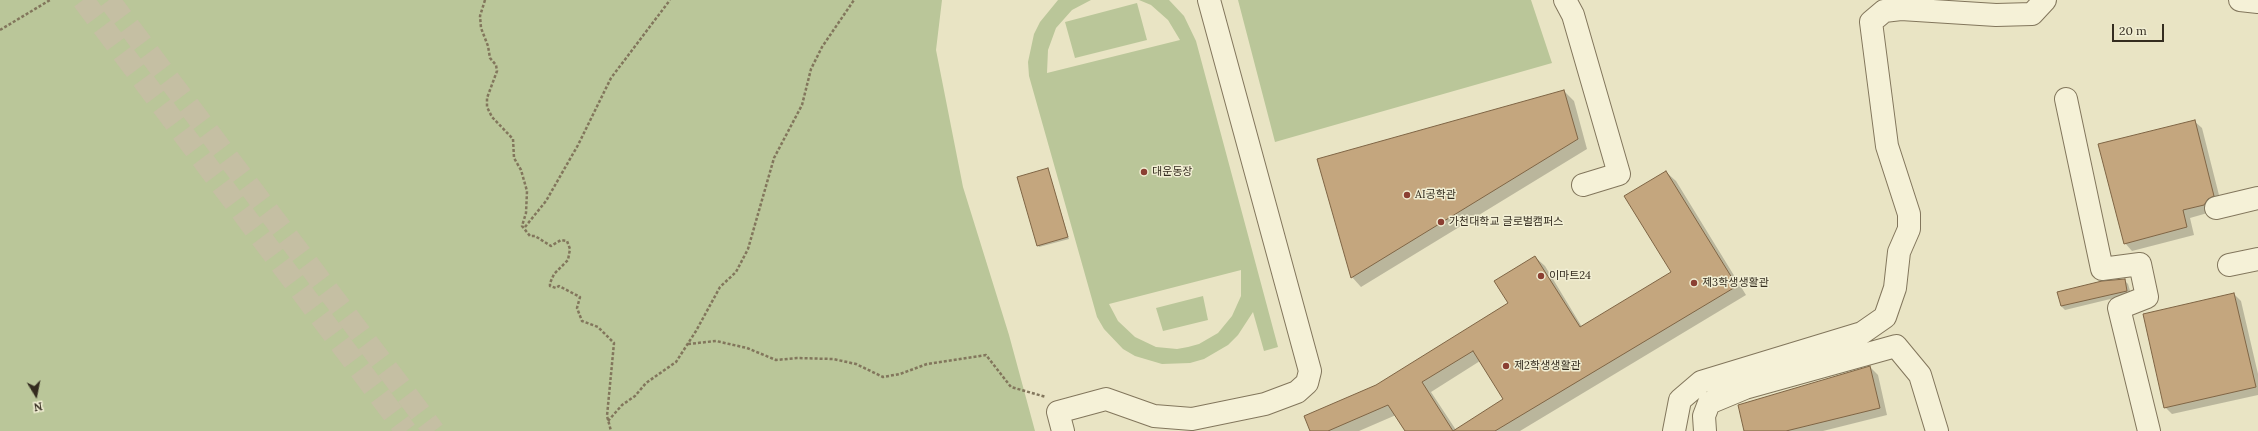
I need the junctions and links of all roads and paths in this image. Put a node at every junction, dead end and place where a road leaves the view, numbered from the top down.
1 (50, 0) edge
2 (485, 0) edge
3 (670, 0) edge
4 (854, 0) edge
5 (1209, 0) edge
6 (1565, 0) edge
7 (2045, 0) edge
8 (2240, 0) edge
9 (2258, 2) edge
10 (0, 30) edge
11 (2066, 99) dead end
12 (1584, 185) dead end
13 (2258, 198) edge
14 (2216, 208) dead end
15 (525, 227) junction
16 (2258, 259) edge
17 (2229, 265) dead end
18 (688, 344) junction
19 (1060, 421) edge
20 (608, 422) junction
21 (611, 431) edge
22 (1674, 431) edge
23 (1706, 431) edge
24 (1937, 431) edge
25 (2149, 431) edge

1 - 10 path
2 - 15 path
3 - 15 path
4 - 18 path
5 - 19 street
6 - 12 street
7 - 22 street
8 - 9 street
11 - 25 street
13 - 14 street
15 - 20 path
16 - 17 street
18 - 19 path
18 - 20 path
20 - 21 path
23 - 24 street

